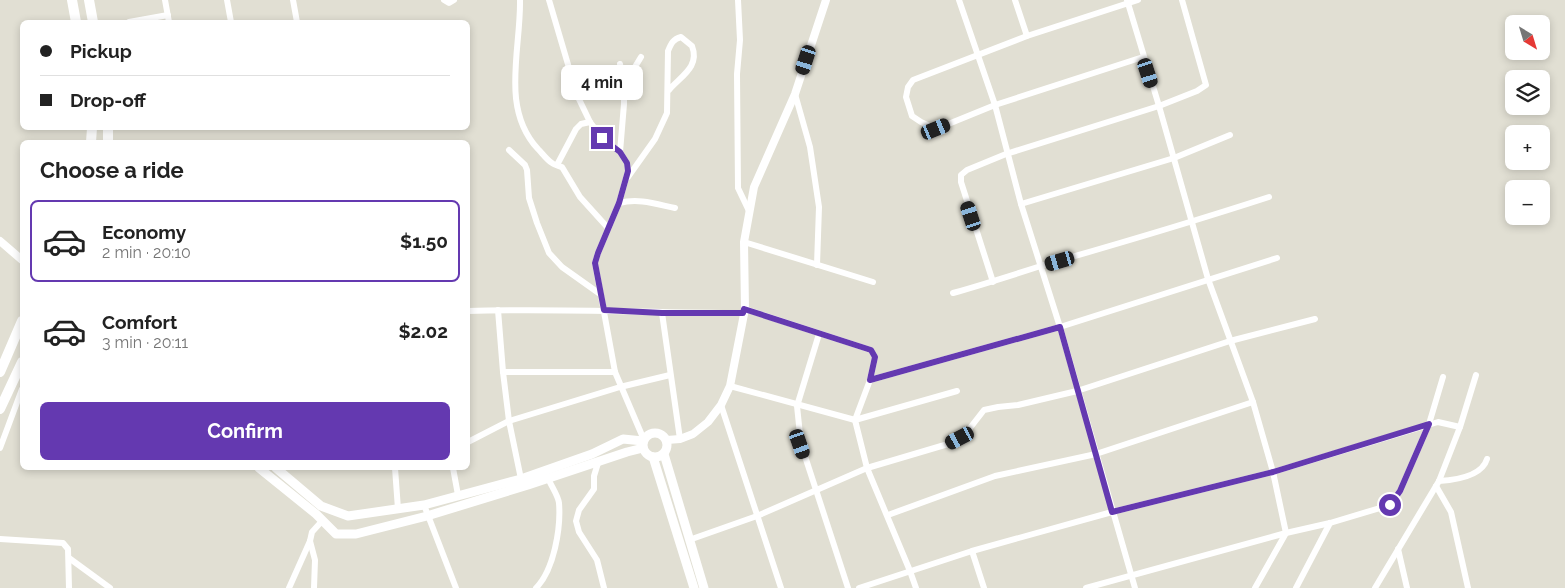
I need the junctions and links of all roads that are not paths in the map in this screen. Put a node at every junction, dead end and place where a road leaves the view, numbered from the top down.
1 (89, 0) edge
2 (165, 0) edge
3 (227, 0) edge
4 (293, 0) edge
5 (444, 0) edge
6 (454, 0) edge
7 (520, 0) edge
8 (549, 0) edge
9 (738, 0) edge
10 (826, 0) edge
11 (959, 0) edge
12 (1015, 0) edge
13 (1138, 0) edge
14 (1182, 0) edge
15 (73, 1) edge
16 (1127, 2) edge
17 (169, 19) edge
18 (76, 20) edge
19 (93, 20) edge
20 (156, 20) edge
21 (232, 20) edge
22 (297, 20) edge
23 (1027, 36) junction
24 (977, 55) junction
25 (641, 57) dead end
26 (1143, 57) junction
27 (620, 64) dead end
28 (624, 85) junction
29 (669, 90) junction
30 (795, 94) junction
31 (995, 105) junction
32 (1159, 106) junction
33 (590, 122) junction
34 (1230, 135) dead end
35 (509, 150) dead end
36 (620, 152) junction
37 (1006, 154) junction
38 (1174, 158) junction
39 (557, 164) junction
40 (623, 184) junction
41 (1269, 196) dead end
42 (619, 203) junction
43 (1021, 204) junction
44 (676, 208) dead end
45 (749, 211) junction
46 (1191, 222) junction
47 (608, 228) junction
48 (0, 241) edge
49 (744, 242) junction
50 (20, 257) edge
51 (1277, 258) dead end
52 (817, 265) junction
53 (1041, 266) junction
54 (1208, 279) junction
55 (873, 282) dead end
56 (993, 282) junction
57 (953, 293) dead end
58 (600, 294) junction
59 (498, 310) junction
60 (604, 310) junction
61 (470, 311) edge
62 (744, 311) junction
63 (662, 313) junction
64 (1315, 319) dead end
65 (20, 326) edge
66 (1060, 327) junction
67 (819, 334) junction
68 (1230, 341) junction
69 (20, 366) edge
70 (0, 372) edge
71 (503, 372) junction
72 (615, 372) junction
73 (670, 375) junction
74 (1476, 375) dead end
75 (1443, 377) dead end
76 (870, 380) junction
77 (730, 386) junction
78 (620, 387) junction
79 (956, 391) dead end
80 (1077, 391) junction
81 (20, 394) edge
82 (1253, 402) junction
83 (721, 405) junction
84 (797, 406) junction
85 (0, 410) edge
86 (855, 420) junction
87 (509, 421) junction
88 (1429, 424) junction
89 (1460, 426) junction
90 (680, 438) junction
91 (667, 440) junction
92 (470, 441) edge
93 (644, 443) junction
94 (0, 448) edge
95 (664, 454) junction
96 (1096, 454) junction
97 (654, 457) junction
98 (1487, 459) dead end
99 (598, 463) junction
100 (867, 468) junction
101 (261, 470) edge
102 (395, 470) edge
103 (453, 470) edge
104 (279, 471) edge
105 (1273, 472) junction
106 (548, 478) junction
107 (521, 479) junction
108 (1438, 484) junction
109 (816, 490) junction
110 (458, 495) junction
111 (424, 504) junction
112 (398, 509) junction
113 (1112, 512) junction
114 (888, 515) junction
115 (427, 516) junction
116 (757, 516) junction
117 (322, 521) junction
118 (1330, 523) junction
119 (1286, 533) junction
120 (0, 539) edge
121 (310, 540) junction
122 (689, 540) junction
123 (1398, 549) junction
124 (972, 551) junction
125 (69, 558) junction
126 (910, 571) junction
127 (1131, 576) junction
128 (70, 588) edge
129 (110, 588) edge
130 (288, 588) edge
131 (314, 588) edge
132 (456, 588) edge
133 (536, 588) edge
134 (604, 588) edge
135 (694, 588) edge
136 (704, 588) edge
137 (781, 588) edge
138 (848, 588) edge
139 (859, 588) edge
140 (916, 588) edge
141 (984, 588) edge
142 (1086, 588) edge
143 (1135, 588) edge
144 (1255, 588) edge
145 (1296, 588) edge
146 (1375, 588) edge
147 (1407, 588) edge
148 (1468, 588) edge

1 - 15 highway
1 - 19 highway
2 - 17 street
3 - 21 street
4 - 22 street
5 - 6 street
7 - 39 street
8 - 33 street
9 - 45 street
10 - 30 street
11 - 24 street
12 - 23 street
13 - 16 street
14 - 32 street
15 - 18 highway
16 - 23 street
16 - 26 street
17 - 20 street
23 - 24 street
24 - 31 street
24 - 31 street
25 - 28 street
26 - 31 street
26 - 32 street
27 - 28 street
28 - 36 street
29 - 29 street
29 - 40 street
30 - 45 street
30 - 52 street
31 - 37 street
32 - 37 street
32 - 38 street
33 - 36 street
33 - 39 street
34 - 38 street
35 - 58 street
36 - 40 street
37 - 43 street
37 - 56 street
38 - 43 street
38 - 46 street
39 - 47 street
40 - 42 street
41 - 46 street
42 - 44 street
42 - 47 street
43 - 53 street
45 - 49 street
46 - 53 street
46 - 54 street
47 - 58 street
48 - 50 street
49 - 52 street
49 - 62 street
51 - 54 street
52 - 55 street
53 - 56 street
53 - 66 street
54 - 66 street
54 - 68 street
56 - 57 street
58 - 60 street
59 - 60 street
59 - 61 street
59 - 71 street
60 - 63 street
60 - 72 street
62 - 63 street
62 - 67 street
62 - 77 street
63 - 73 street
64 - 68 street
65 - 70 highway
66 - 76 street
66 - 80 street
67 - 76 street
67 - 84 street
68 - 80 street
68 - 82 street
69 - 85 highway
71 - 72 street
71 - 87 street
72 - 78 street
73 - 78 street
73 - 90 street
74 - 89 street
75 - 88 street
76 - 86 street
77 - 83 street
77 - 84 street
78 - 87 street
78 - 93 street
79 - 86 street
80 - 96 street
80 - 100 street
81 - 94 street
82 - 96 street
82 - 105 street
83 - 90 street
83 - 116 street
84 - 86 street
84 - 109 street
86 - 100 street
87 - 92 street
87 - 107 street
88 - 89 street
88 - 105 street
88 - 118 street
89 - 108 street
90 - 91 street
91 - 93 main road
91 - 95 main road
93 - 97 main road
93 - 99 main road
93 - 107 main road
95 - 97 main road
95 - 122 main road
96 - 113 street
96 - 114 street
97 - 135 main road
98 - 108 street
99 - 106 main road
99 - 134 street
100 - 109 street
100 - 114 street
101 - 117 main road
102 - 112 street
103 - 110 street
104 - 112 main road
105 - 113 street
105 - 119 street
106 - 115 main road
106 - 133 street
107 - 110 main road
108 - 123 street
108 - 148 street
109 - 116 street
109 - 138 street
110 - 111 main road
111 - 112 main road
111 - 115 street
113 - 124 street
113 - 127 street
114 - 126 street
115 - 117 main road
115 - 132 street
116 - 122 street
116 - 137 street
117 - 121 street
118 - 119 street
118 - 145 street
119 - 127 street
119 - 144 street
120 - 125 street
121 - 130 street
121 - 131 street
122 - 136 main road
123 - 146 street
123 - 147 street
124 - 126 street
124 - 141 street
125 - 128 street
125 - 129 street
126 - 139 street
126 - 140 street
127 - 142 street
127 - 143 street

